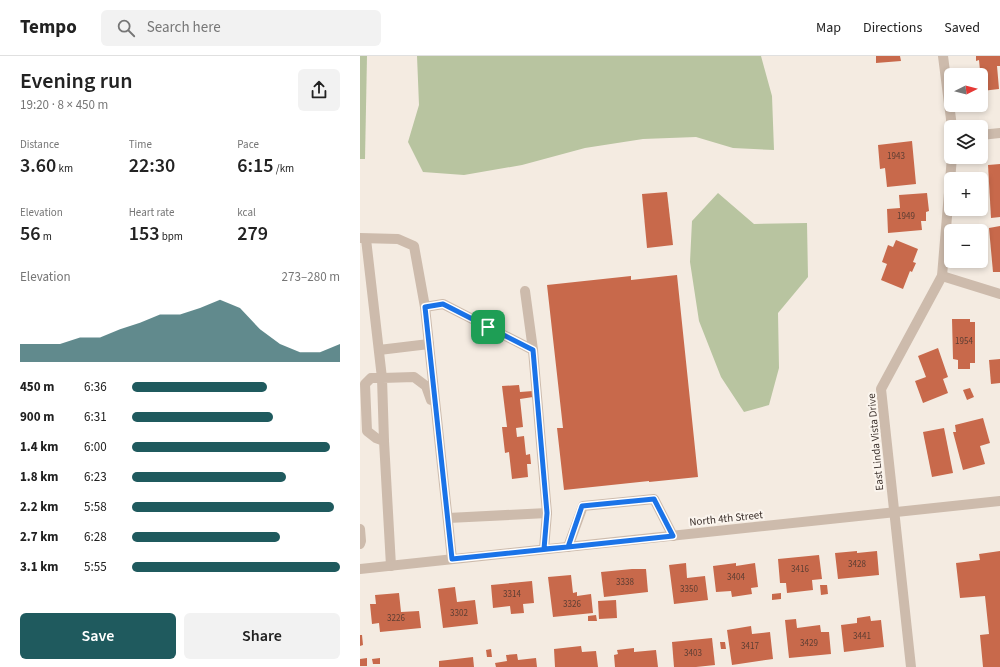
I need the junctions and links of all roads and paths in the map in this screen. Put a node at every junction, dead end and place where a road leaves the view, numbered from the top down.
1 (943, 56) edge
2 (951, 120) edge
3 (1000, 133) edge
4 (988, 134) edge
5 (951, 164) edge
6 (363, 238) edge
7 (942, 276) junction
8 (525, 291) dead end
9 (1000, 294) edge
10 (425, 307) junction
11 (429, 344) junction
12 (379, 350) junction
13 (533, 350) junction
14 (382, 378) junction
15 (437, 415) junction
16 (384, 441) junction
17 (1000, 501) edge
18 (894, 512) junction
19 (547, 513) junction
20 (448, 518) junction
21 (360, 529) edge
22 (673, 536) junction
23 (360, 544) edge
24 (568, 547) junction
25 (544, 549) junction
26 (452, 559) junction
27 (391, 566) junction
28 (360, 569) edge
29 (911, 667) edge

1 - 2 street
3 - 4 street
5 - 7 street, East Linda Vista Drive
6 - 10 street
6 - 12 street
7 - 9 street
7 - 18 street, East Linda Vista Drive
8 - 13 street
10 - 11 street
10 - 13 street
11 - 12 street
11 - 15 street
12 - 14 street
13 - 19 street
14 - 15 street
14 - 16 street
14 - 16 street
15 - 20 street
16 - 27 street
17 - 18 street, North 4th Street
18 - 22 street, North 4th Street
18 - 29 street, East Linda Vista Drive
19 - 20 street
19 - 25 street
20 - 26 street
21 - 23 street
22 - 24 street, North 4th Street
22 - 24 street
24 - 25 street, North 4th Street
25 - 26 street, North 4th Street
26 - 27 street, North 4th Street
27 - 28 street, North 4th Street

